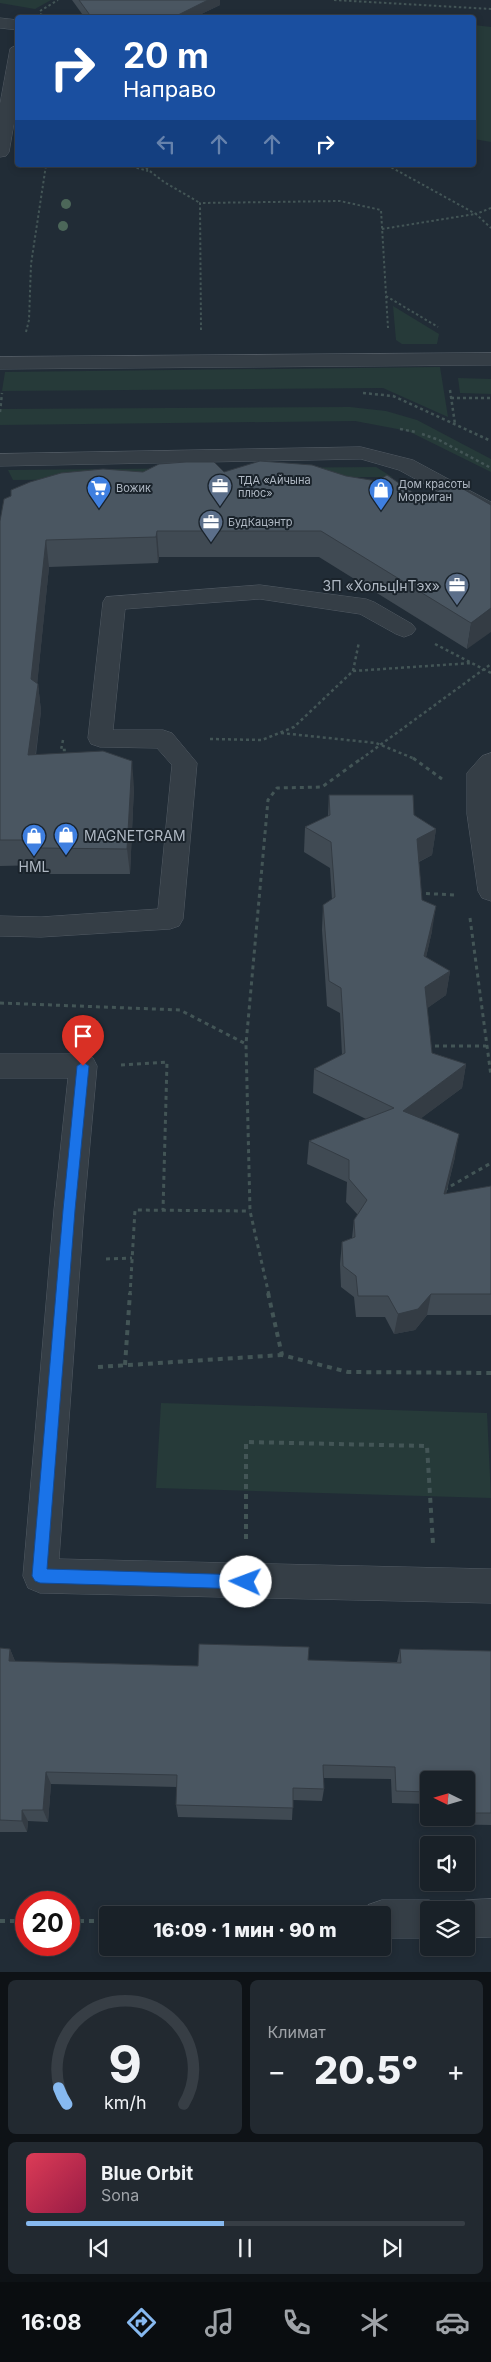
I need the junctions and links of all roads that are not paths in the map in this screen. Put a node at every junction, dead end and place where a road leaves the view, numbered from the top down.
1 (0, 23) edge
2 (15, 26) edge
3 (15, 63) edge
4 (0, 152) edge
5 (491, 359) edge
6 (0, 363) edge
7 (0, 460) edge
8 (491, 511) edge
9 (404, 629) road end
10 (491, 762) edge
11 (491, 890) edge
12 (0, 926) edge
13 (0, 1066) edge
14 (491, 1586) edge
15 (491, 1918) edge
16 (391, 1919) edge
17 (420, 1919) edge
18 (475, 1919) edge

1 - 2 lane
3 - 4 lane
5 - 6 lane
7 - 8 lane
9 - 12 lane
10 - 11 lane
13 - 14 lane
15 - 18 lane
16 - 17 lane

